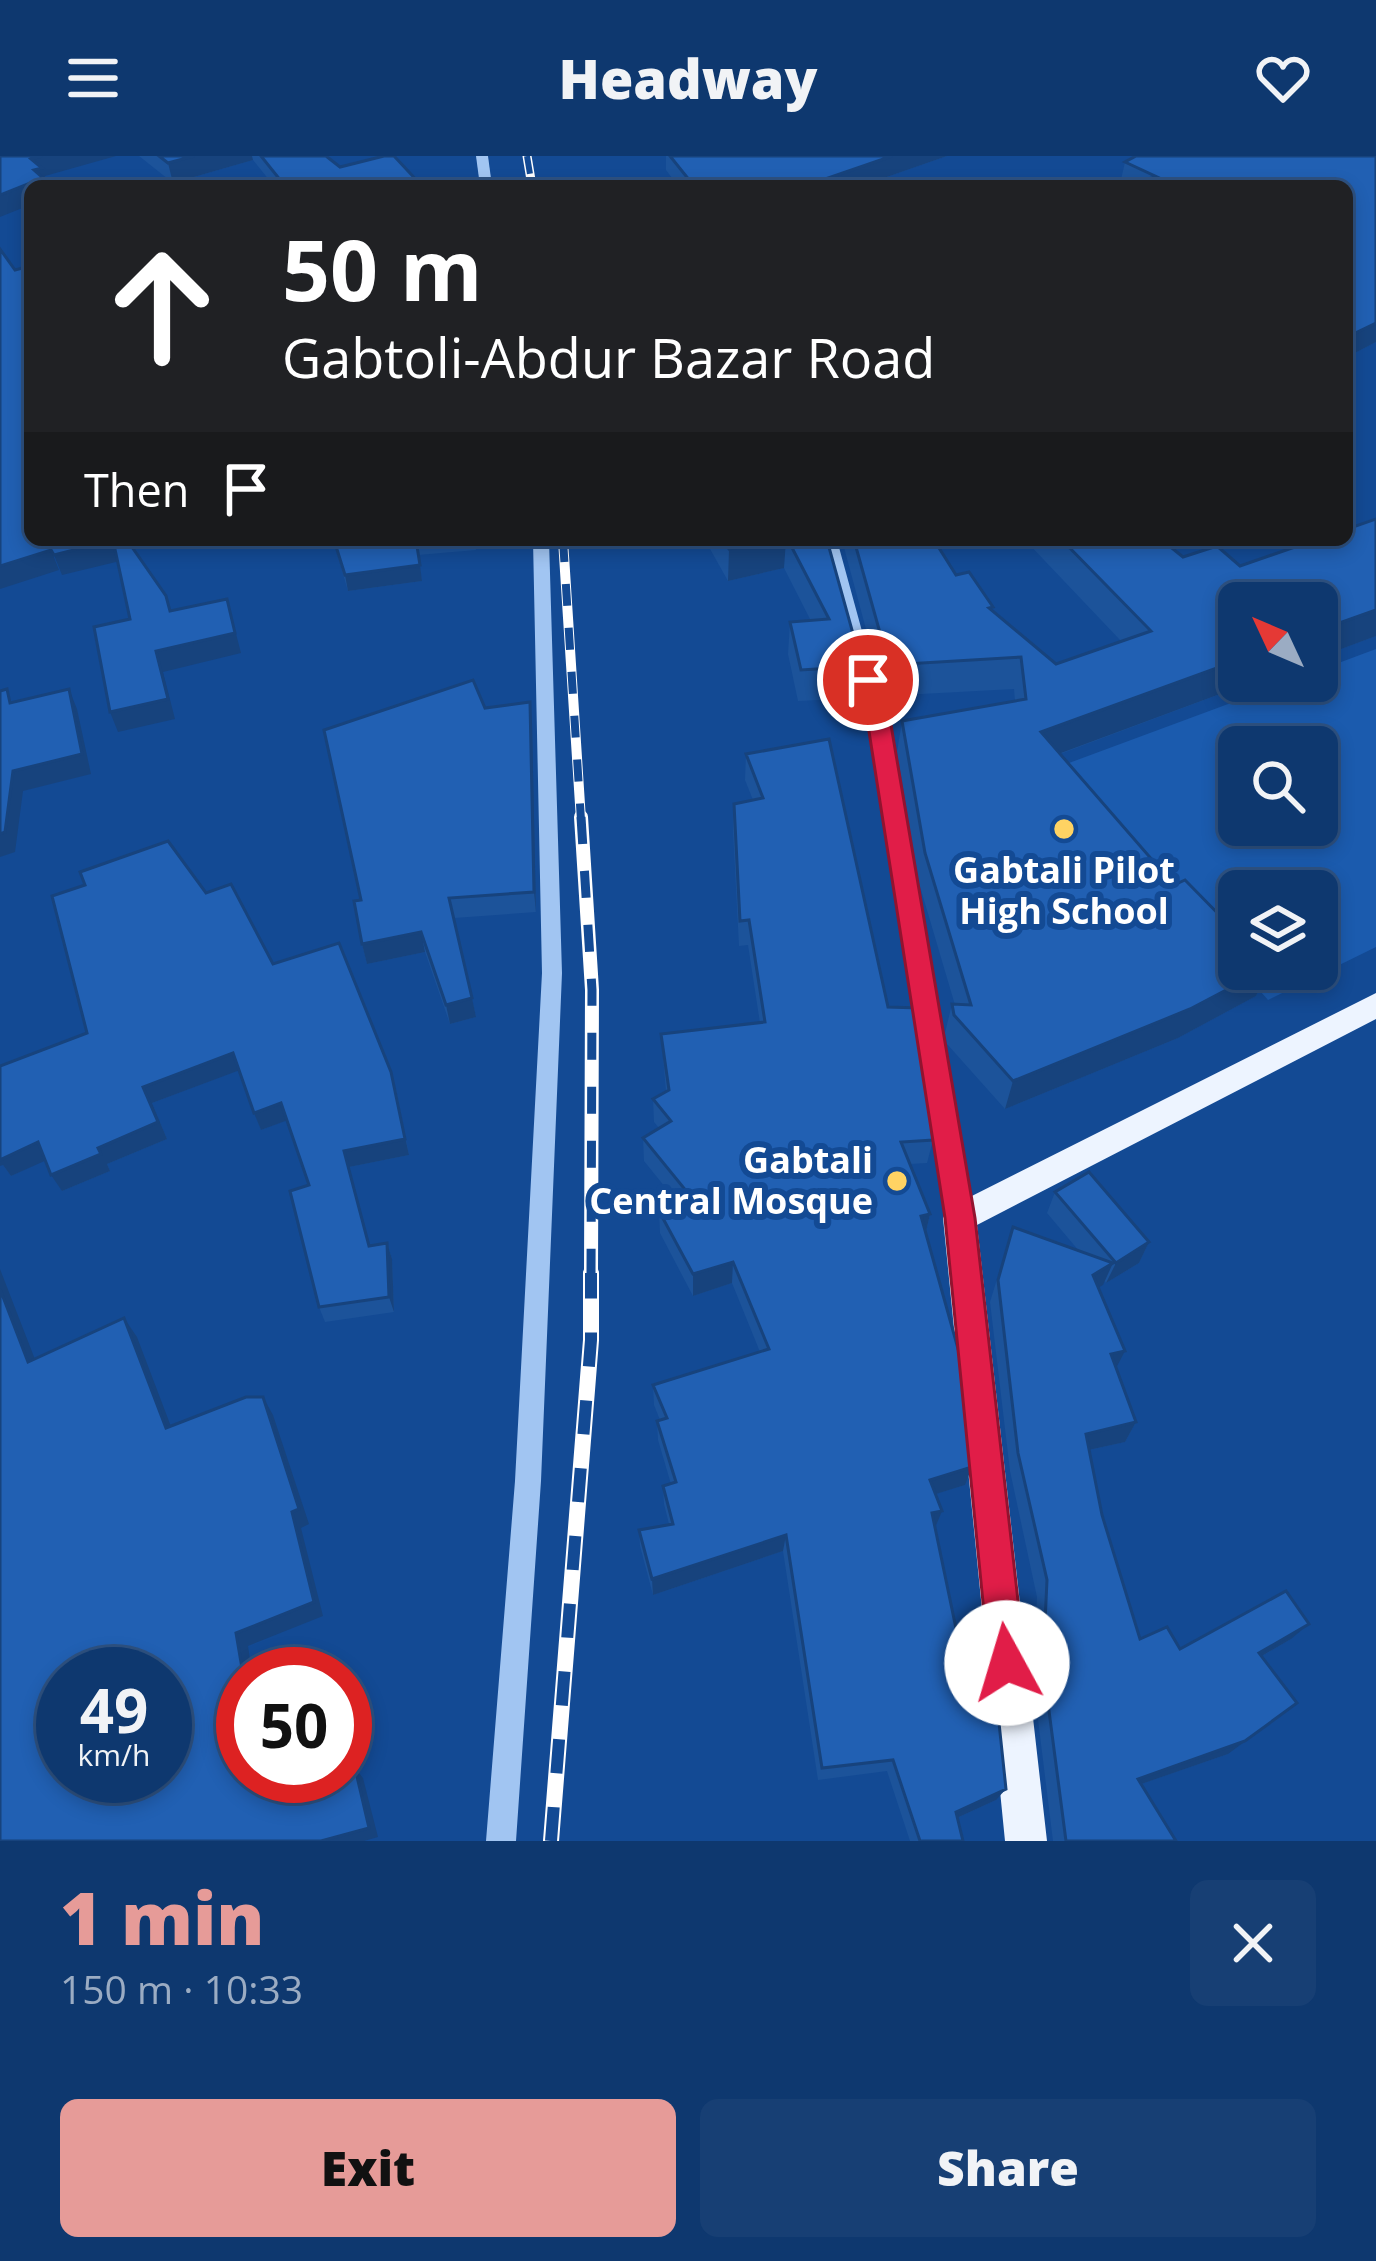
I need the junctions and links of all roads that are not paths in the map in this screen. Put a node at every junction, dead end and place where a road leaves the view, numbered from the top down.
1 (541, 546) edge
2 (832, 546) edge
3 (1376, 1005) edge
4 (960, 1218) junction
5 (501, 1841) edge
6 (1026, 1841) edge

1 - 5 street
2 - 4 street
3 - 4 main road
4 - 6 main road

